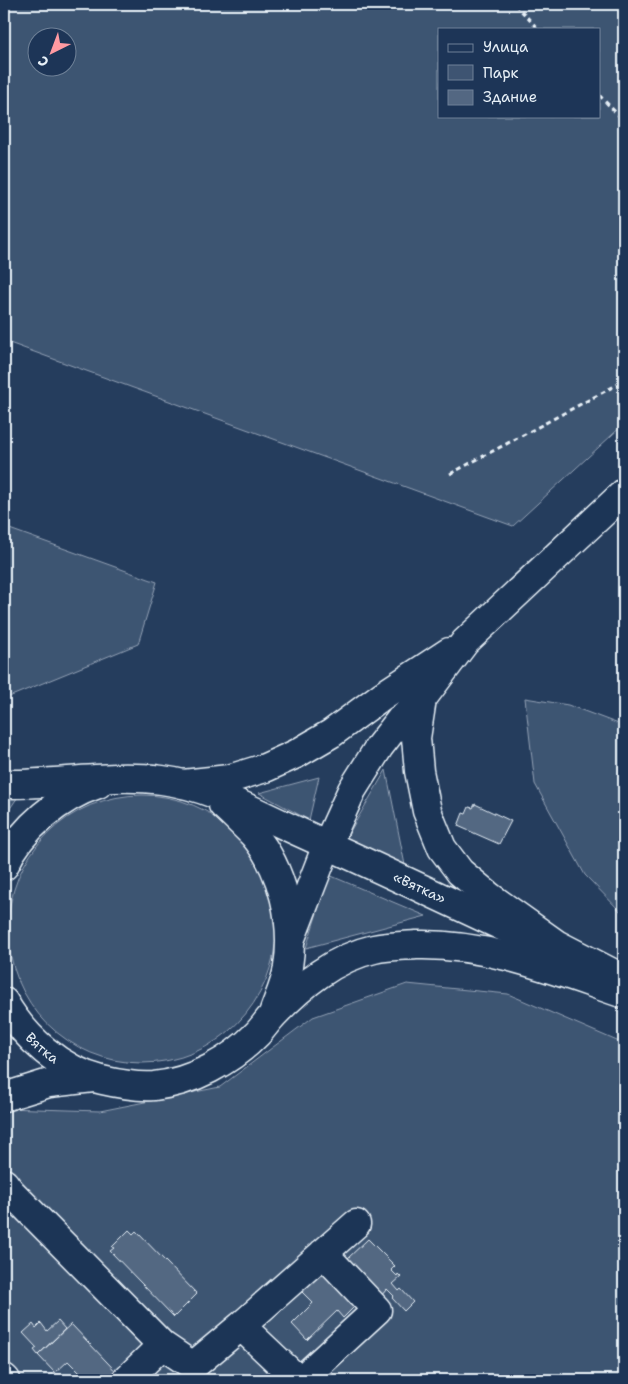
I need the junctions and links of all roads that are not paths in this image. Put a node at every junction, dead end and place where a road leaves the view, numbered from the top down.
1 (624, 493) edge
2 (465, 642) junction
3 (422, 699) junction
4 (116, 778) junction
5 (4, 784) edge
6 (183, 784) junction
7 (212, 794) junction
8 (327, 845) junction
9 (4, 866) edge
10 (291, 938) junction
11 (624, 980) edge
12 (624, 984) edge
13 (624, 994) edge
14 (4, 1002) edge
15 (273, 1015) junction
16 (94, 1078) junction
17 (4, 1097) edge
18 (4, 1183) edge
19 (356, 1224) dead end
20 (323, 1253) junction
21 (241, 1326) junction
22 (162, 1345) junction
23 (126, 1380) edge
24 (300, 1380) edge

1 - 2 main road
2 - 3 main road
2 - 6 main road
3 - 8 main road
3 - 11 main road
4 - 5 main road, «Вятка»
4 - 6 main road, «Вятка»
4 - 9 main road, «Вятка»
6 - 7 main road, «Вятка»
7 - 8 main road, «Вятка»
7 - 10 main road, «Вятка»
8 - 10 main road
8 - 12 main road, «Вятка»
10 - 15 main road, «Вятка»
13 - 15 main road, «Вятка»
14 - 16 main road, Вятка
15 - 16 main road, «Вятка»
16 - 17 main road
18 - 22 main road
19 - 20 main road
20 - 21 main road
20 - 24 main road
21 - 22 main road
21 - 24 main road
22 - 23 main road

